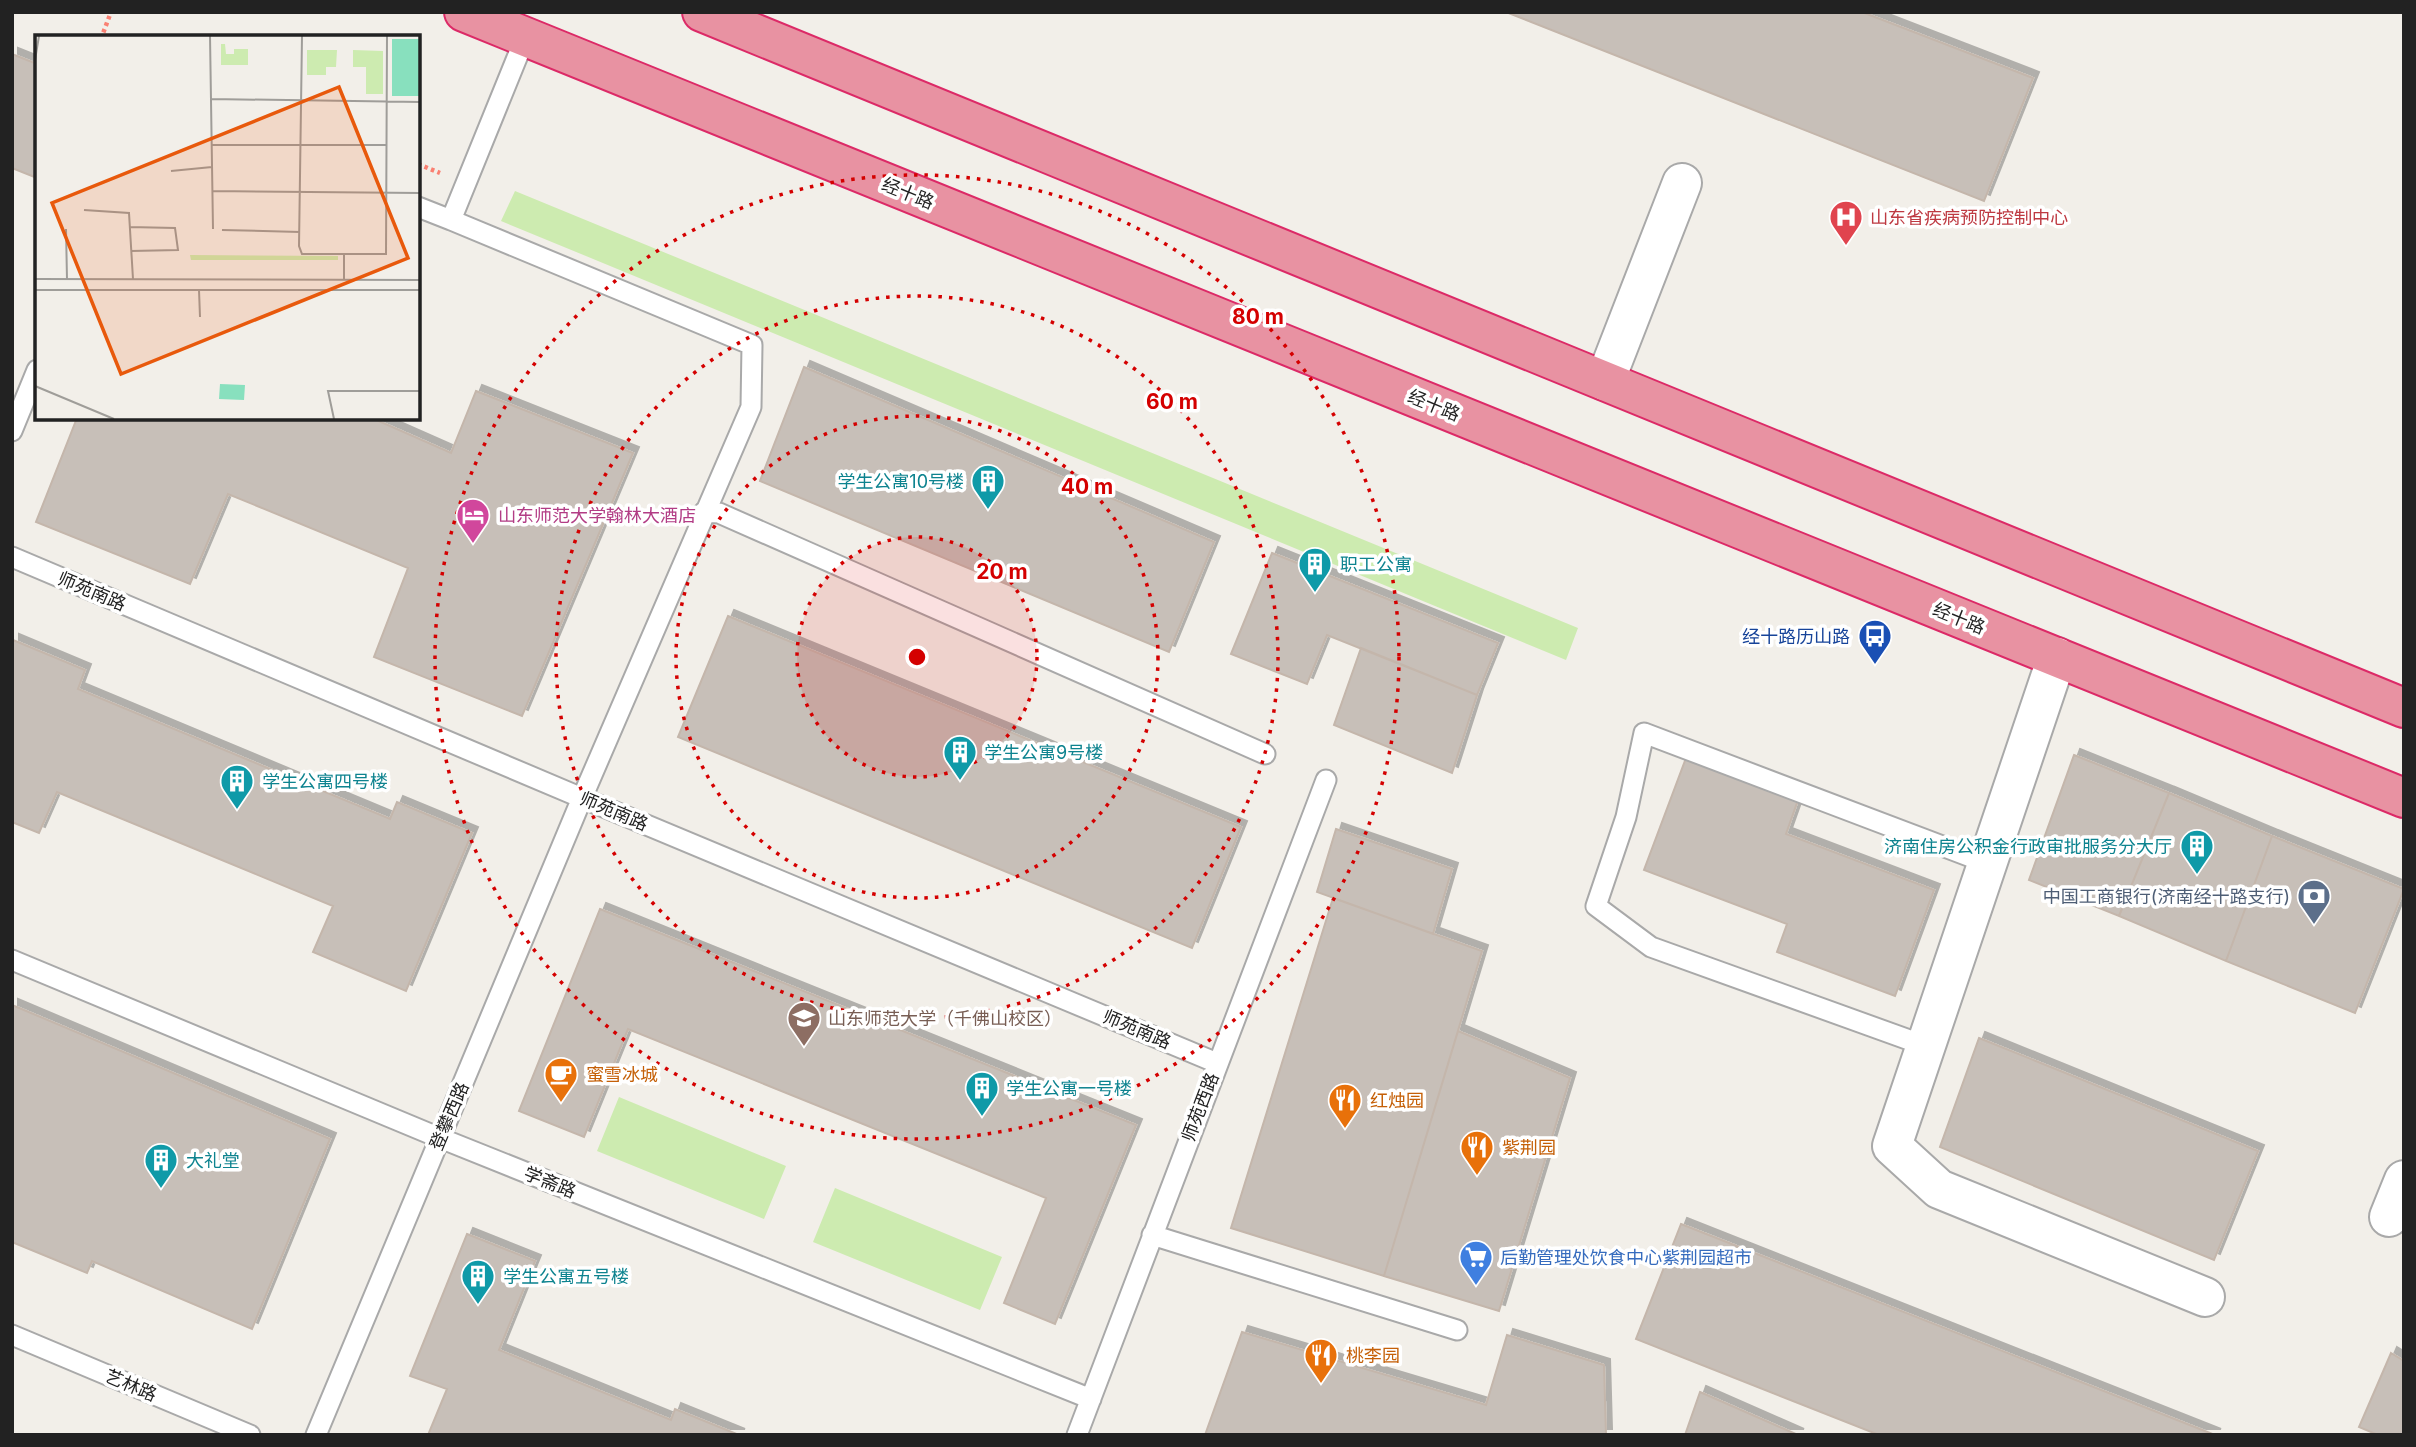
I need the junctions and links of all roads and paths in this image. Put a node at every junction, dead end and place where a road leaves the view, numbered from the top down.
1 (111, 12) edge
2 (464, 12) edge
3 (702, 12) edge
4 (103, 35) edge
5 (524, 38) junction
6 (1682, 183) dead end
7 (420, 208) edge
8 (451, 220) junction
9 (35, 375) edge
10 (1605, 381) junction
11 (12, 431) edge
12 (704, 512) junction
13 (12, 557) edge
14 (2057, 657) junction
15 (2404, 708) edge
16 (1265, 754) dead end
17 (1326, 780) dead end
18 (582, 798) junction
19 (2404, 798) edge
20 (1987, 863) junction
21 (12, 960) edge
22 (1926, 1046) junction
23 (1217, 1063) junction
24 (440, 1138) junction
25 (2404, 1180) edge
26 (2389, 1217) dead end
27 (1152, 1235) junction
28 (2205, 1297) dead end
29 (1457, 1330) dead end
30 (12, 1335) edge
31 (1091, 1399) junction
32 (250, 1435) edge
33 (316, 1435) edge
34 (1077, 1435) edge

1 - 4 path
2 - 5 highway, 经十路
3 - 10 highway
5 - 8 lane
5 - 14 highway, 经十路
6 - 10 street
7 - 8 lane
8 - 12 lane, 登攀西路
9 - 11 lane
10 - 15 highway
12 - 16 lane
12 - 18 lane, 登攀西路
13 - 18 lane, 师苑南路
14 - 19 highway, 经十路
14 - 20 street
17 - 23 lane, 师苑西路
18 - 23 lane, 师苑南路
18 - 24 lane, 登攀西路
20 - 22 street
20 - 22 lane
21 - 24 lane, 学斋路
22 - 28 street
23 - 27 lane, 师苑西路
24 - 31 lane, 学斋路
24 - 33 lane, 登攀西路
25 - 26 street
27 - 29 lane
27 - 31 lane, 师苑西路
30 - 32 lane, 艺林路
31 - 34 lane, 师苑西路

